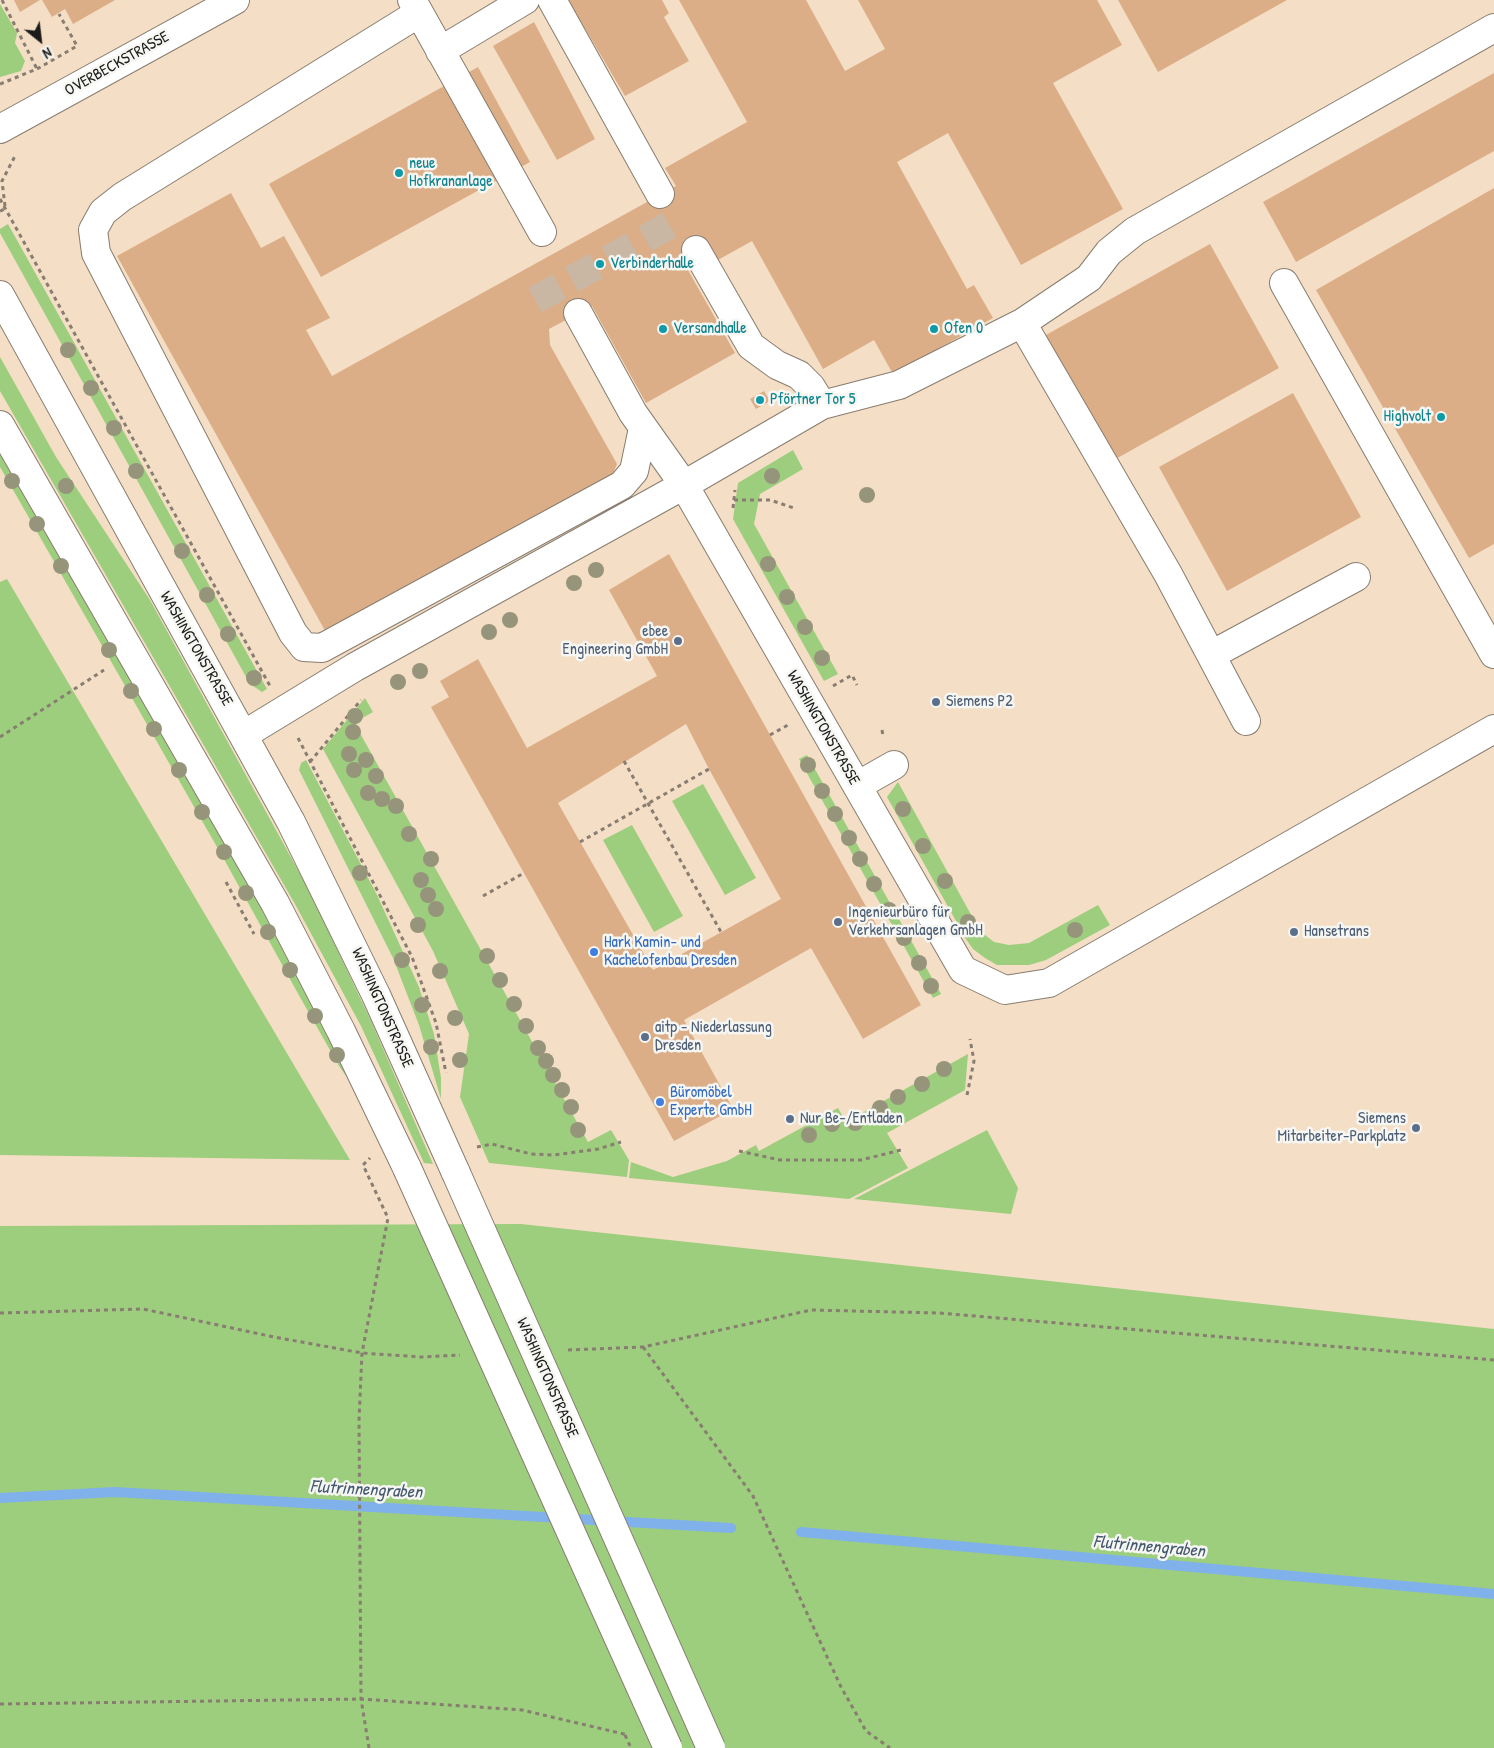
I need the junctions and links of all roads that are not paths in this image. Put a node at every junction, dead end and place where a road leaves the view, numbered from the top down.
1 (234, 0) edge
2 (525, 0) edge
3 (552, 0) edge
4 (416, 6) edge
5 (1494, 28) edge
6 (440, 51) junction
7 (0, 129) edge
8 (660, 194) dead end
9 (542, 232) dead end
10 (696, 250) dead end
11 (1284, 283) dead end
12 (0, 294) edge
13 (578, 313) dead end
14 (1022, 324) junction
15 (822, 405) junction
16 (0, 425) edge
17 (643, 428) junction
18 (684, 485) junction
19 (1356, 577) dead end
20 (1494, 654) edge
21 (1211, 655) junction
22 (1246, 721) dead end
23 (1494, 729) edge
24 (245, 734) junction
25 (894, 765) dead end
26 (857, 786) junction
27 (668, 1748) edge
28 (711, 1748) edge

1 - 7 main road, OVERBECKSTRASSE
2 - 6 main road
3 - 8 main road
4 - 6 main road
4 - 17 main road
5 - 14 main road
6 - 9 main road
10 - 15 main road
11 - 20 main road
12 - 24 main road, WASHINGTONSTRASSE
13 - 17 main road, WASHINGTONSTRASSE
14 - 15 main road
14 - 21 main road
15 - 18 main road
16 - 27 main road, bridge
17 - 18 main road, WASHINGTONSTRASSE
18 - 24 main road
18 - 26 main road, WASHINGTONSTRASSE
19 - 21 main road
21 - 22 main road
23 - 26 main road, WASHINGTONSTRASSE
24 - 28 main road, WASHINGTONSTRASSE, bridge
25 - 26 main road

